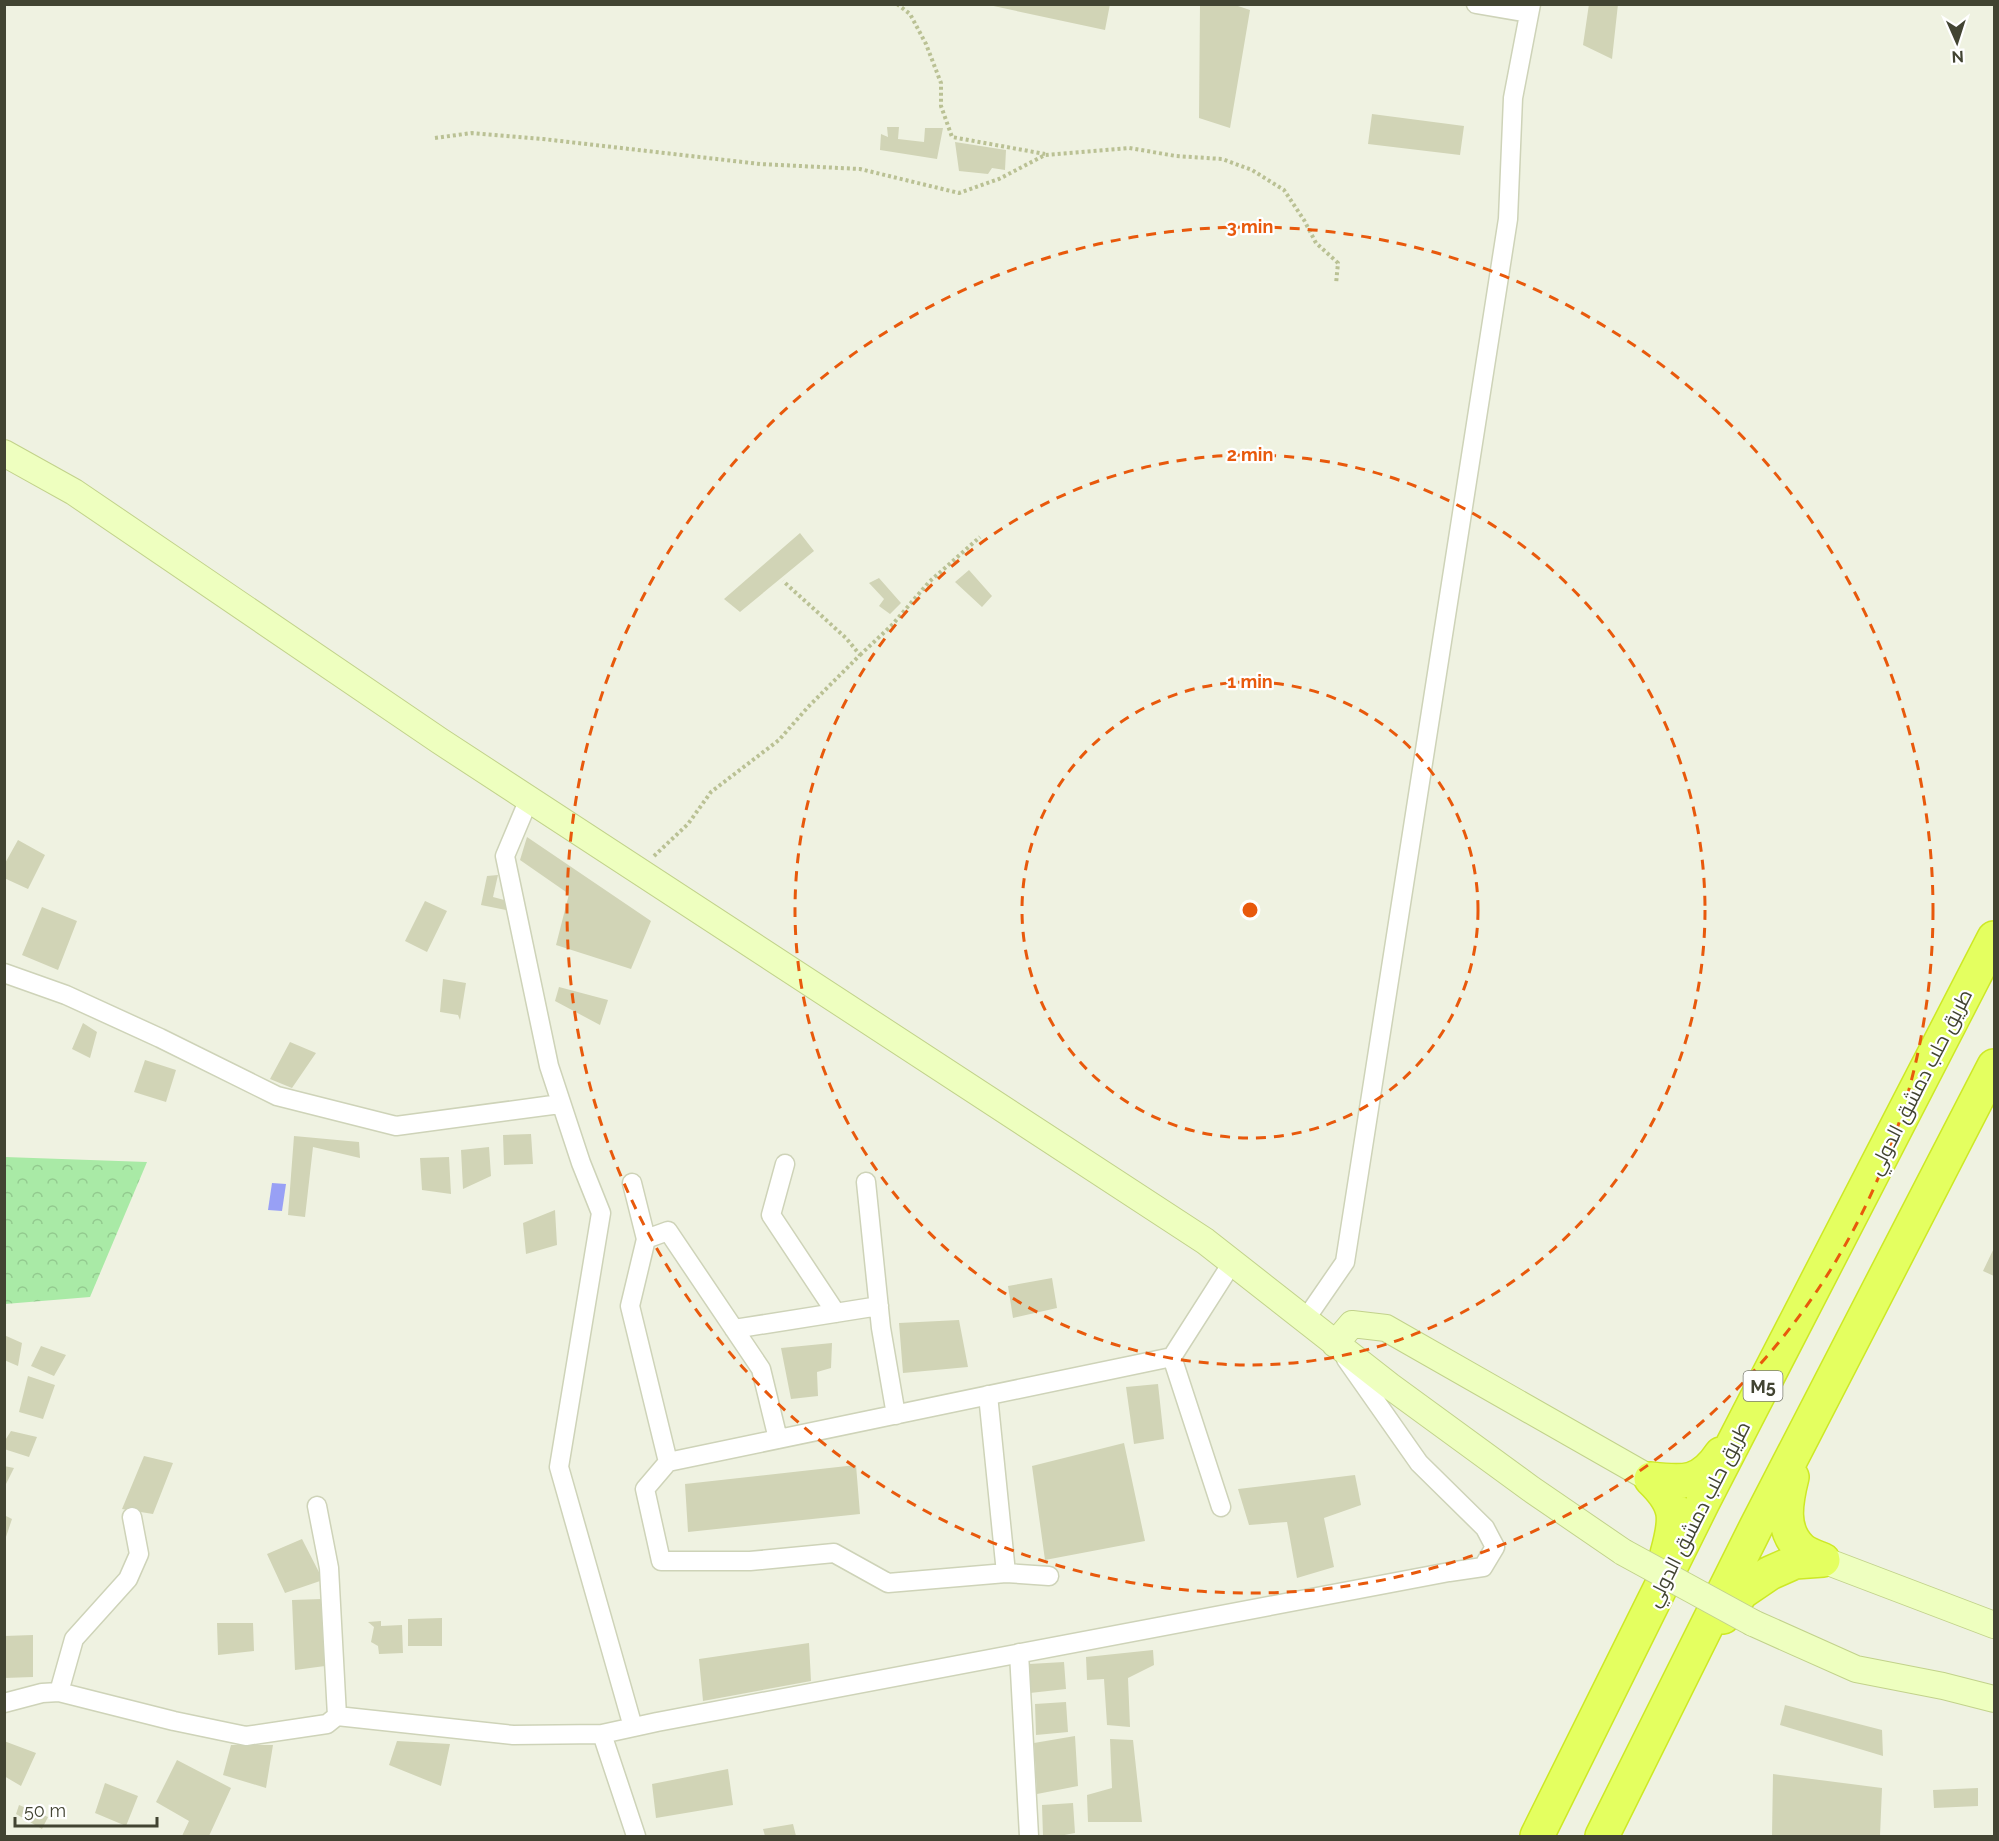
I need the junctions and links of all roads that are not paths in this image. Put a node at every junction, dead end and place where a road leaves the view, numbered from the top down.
1 (1476, 4) edge
2 (1530, 9) edge
3 (4, 453) edge
4 (529, 799) junction
5 (1995, 938) edge
6 (4, 973) edge
7 (1995, 1066) edge
8 (560, 1104) junction
9 (785, 1164) dead end
10 (866, 1182) dead end
11 (632, 1183) dead end
12 (646, 1239) junction
13 (1232, 1263) junction
14 (879, 1306) junction
15 (836, 1313) junction
16 (1305, 1320) junction
17 (734, 1329) junction
18 (1335, 1344) junction
19 (1172, 1358) junction
20 (988, 1395) junction
21 (1749, 1413) junction
22 (896, 1414) junction
23 (778, 1439) junction
24 (1801, 1440) junction
25 (668, 1462) junction
26 (1651, 1479) junction
27 (317, 1506) dead end
28 (1221, 1506) dead end
29 (132, 1517) dead end
30 (1823, 1560) junction
31 (1006, 1573) junction
32 (1049, 1576) dead end
33 (1653, 1602) junction
34 (1995, 1625) edge
35 (1019, 1653) junction
36 (1687, 1666) junction
37 (59, 1692) junction
38 (1995, 1699) edge
39 (4, 1703) edge
40 (337, 1716) junction
41 (633, 1727) junction
42 (602, 1734) junction
43 (636, 1836) edge
44 (1029, 1836) edge
45 (1537, 1836) edge
46 (1602, 1836) edge

1 - 2 street
2 - 16 street
3 - 4 main road
4 - 8 street
4 - 13 main road
5 - 21 highway, طريق حلب دمشق الدولي / M5
6 - 8 street
7 - 24 highway
8 - 41 street
9 - 15 street
10 - 14 street
11 - 12 street
12 - 17 street
12 - 25 street
13 - 16 main road
13 - 19 street
14 - 15 street
14 - 22 street
15 - 17 street
16 - 18 main road
17 - 23 street
18 - 26 main road
18 - 35 street
18 - 38 main road, bridge
19 - 20 street
19 - 28 street
20 - 22 street
20 - 31 street
21 - 26 highway
21 - 33 highway, طريق حلب دمشق الدولي / M5
22 - 23 street
23 - 25 street
24 - 30 highway
24 - 36 highway
25 - 31 street
26 - 33 highway
27 - 40 street
29 - 37 street
30 - 34 main road
30 - 36 highway
31 - 32 street
33 - 45 highway, طريق حلب دمشق الدولي / M5
35 - 41 street
35 - 44 street
36 - 46 highway
37 - 39 street
37 - 40 street
40 - 42 street
41 - 42 street
42 - 43 street

